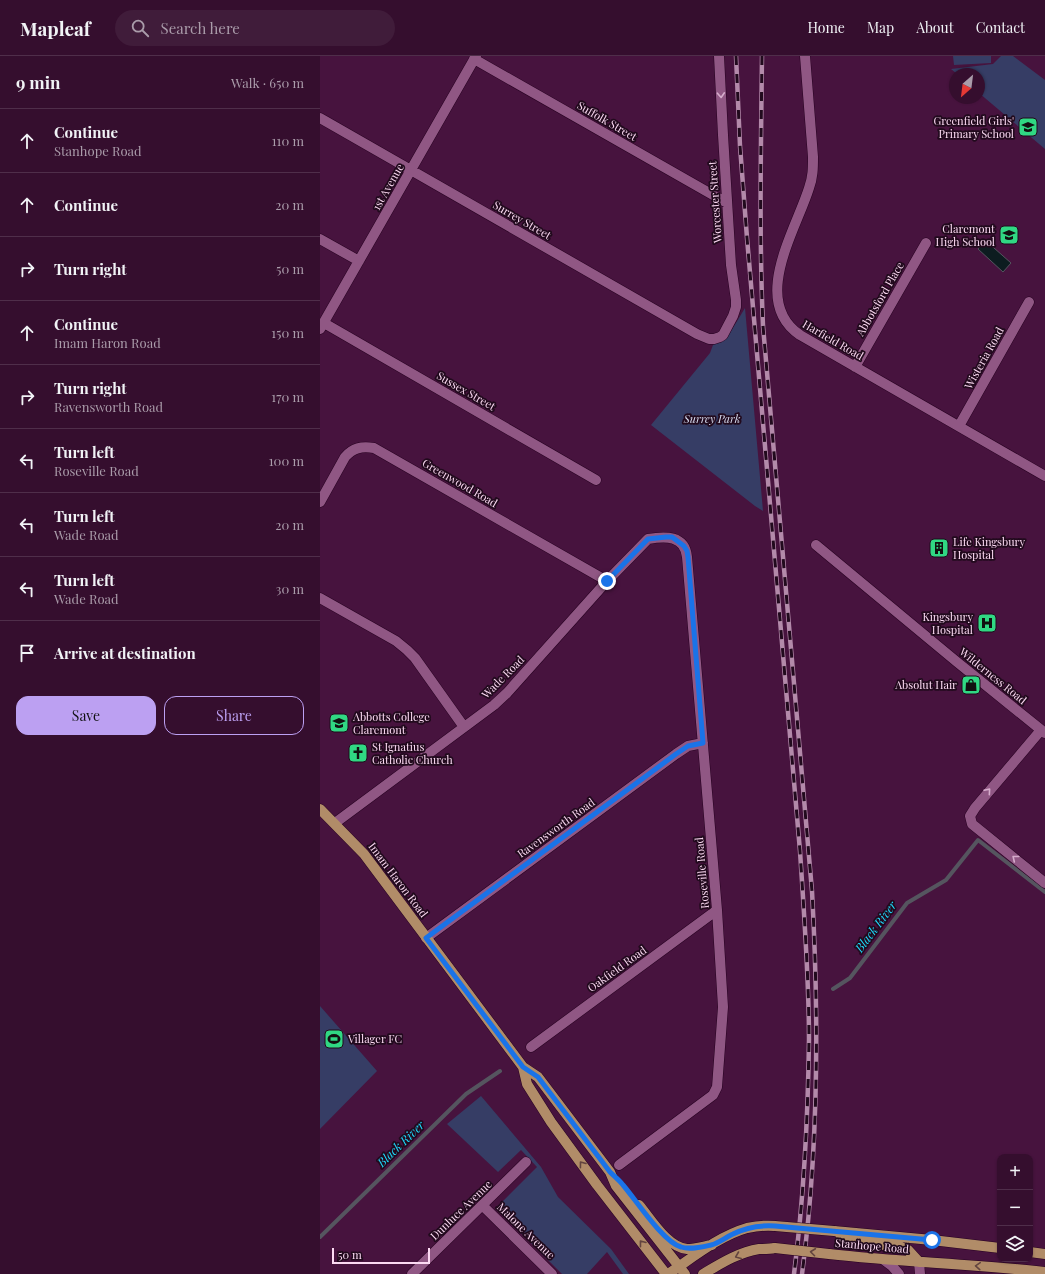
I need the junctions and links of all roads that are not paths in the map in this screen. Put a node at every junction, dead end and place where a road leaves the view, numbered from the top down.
1 (719, 56) edge
2 (805, 56) edge
3 (475, 58) edge
4 (320, 118) edge
5 (411, 170) junction
6 (728, 203) junction
7 (320, 239) edge
8 (926, 243) dead end
9 (359, 261) junction
10 (1029, 302) dead end
11 (322, 326) edge
12 (714, 339) joint
13 (855, 367) junction
14 (959, 426) junction
15 (1045, 476) edge
16 (596, 480) dead end
17 (320, 502) edge
18 (672, 537) joint
19 (816, 545) dead end
20 (607, 581) junction
21 (320, 598) edge
22 (464, 726) junction
23 (1043, 731) edge
24 (703, 743) junction
25 (320, 809) edge
26 (335, 823) junction
27 (1045, 882) edge
28 (717, 910) junction
29 (426, 938) junction
30 (531, 1047) dead end
31 (523, 1067) junction
32 (526, 1162) dead end
33 (619, 1165) dead end
34 (610, 1172) junction
35 (482, 1205) junction
36 (836, 1232) junction
37 (712, 1245) junction
38 (997, 1248) edge
39 (1033, 1252) edge
40 (1045, 1254) edge
41 (884, 1260) junction
42 (919, 1262) junction
43 (1017, 1269) junction
44 (682, 1270) edge
45 (1045, 1272) edge
46 (412, 1274) edge
47 (552, 1274) edge
48 (667, 1274) edge
49 (703, 1274) edge
50 (899, 1274) edge
51 (920, 1274) edge
52 (988, 1274) edge

1 -> 6 street, Worcester Street
2 - 13 street, Harfield Road
3 - 5 street, 1st Avenue
3 - 6 street, Suffolk Street
4 - 5 street, Surrey Street
5 - 9 street, 1st Avenue
5 - 12 street, Surrey Street
6 - 12 street, Worcester Street
7 - 9 street
8 - 13 street, Abbotsford Place
9 - 11 street, 1st Avenue
10 - 14 street, Wisteria Road
11 - 16 street, Sussex Street
13 - 14 street, Harfield Road
14 - 15 street, Harfield Road
17 - 20 street, Greenwood Road
18 - 20 street, Wade Road
18 - 24 street, Roseville Road
19 - 23 street, Wilderness Road
20 - 22 street, Wade Road
21 - 22 street
22 - 26 street, Wade Road
27 -> 23 street
24 - 28 street, Roseville Road
24 - 29 street, Ravensworth Road
25 - 26 main road, Imam Haron Road
26 - 29 main road, Imam Haron Road
28 - 30 street, Oakfield Road
28 - 33 street, Roseville Road
29 - 31 main road, Imam Haron Road
31 - 34 main road, Imam Haron Road
48 -> 31 main road, Imam Haron Road
32 - 35 street, Dunluce Avenue
34 - 37 main road
34 - 44 main road, Imam Haron Road
35 - 46 street, Dunluce Avenue
35 - 47 street, Malone Avenue
36 - 37 main road, Stanhope Road, bridge
36 - 38 main road, Stanhope Road
36 - 42 main road
37 - 44 main road, Stanhope Road
39 - 40 main road
41 - 42 main road, Stanhope Road
41 -> 49 main road, Stanhope Road, bridge
41 - 50 street
43 -> 42 main road, Stanhope Road
42 - 51 street
43 - 45 main road, Stanhope Road
43 - 52 main road
44 - 48 main road, Stanhope Road

